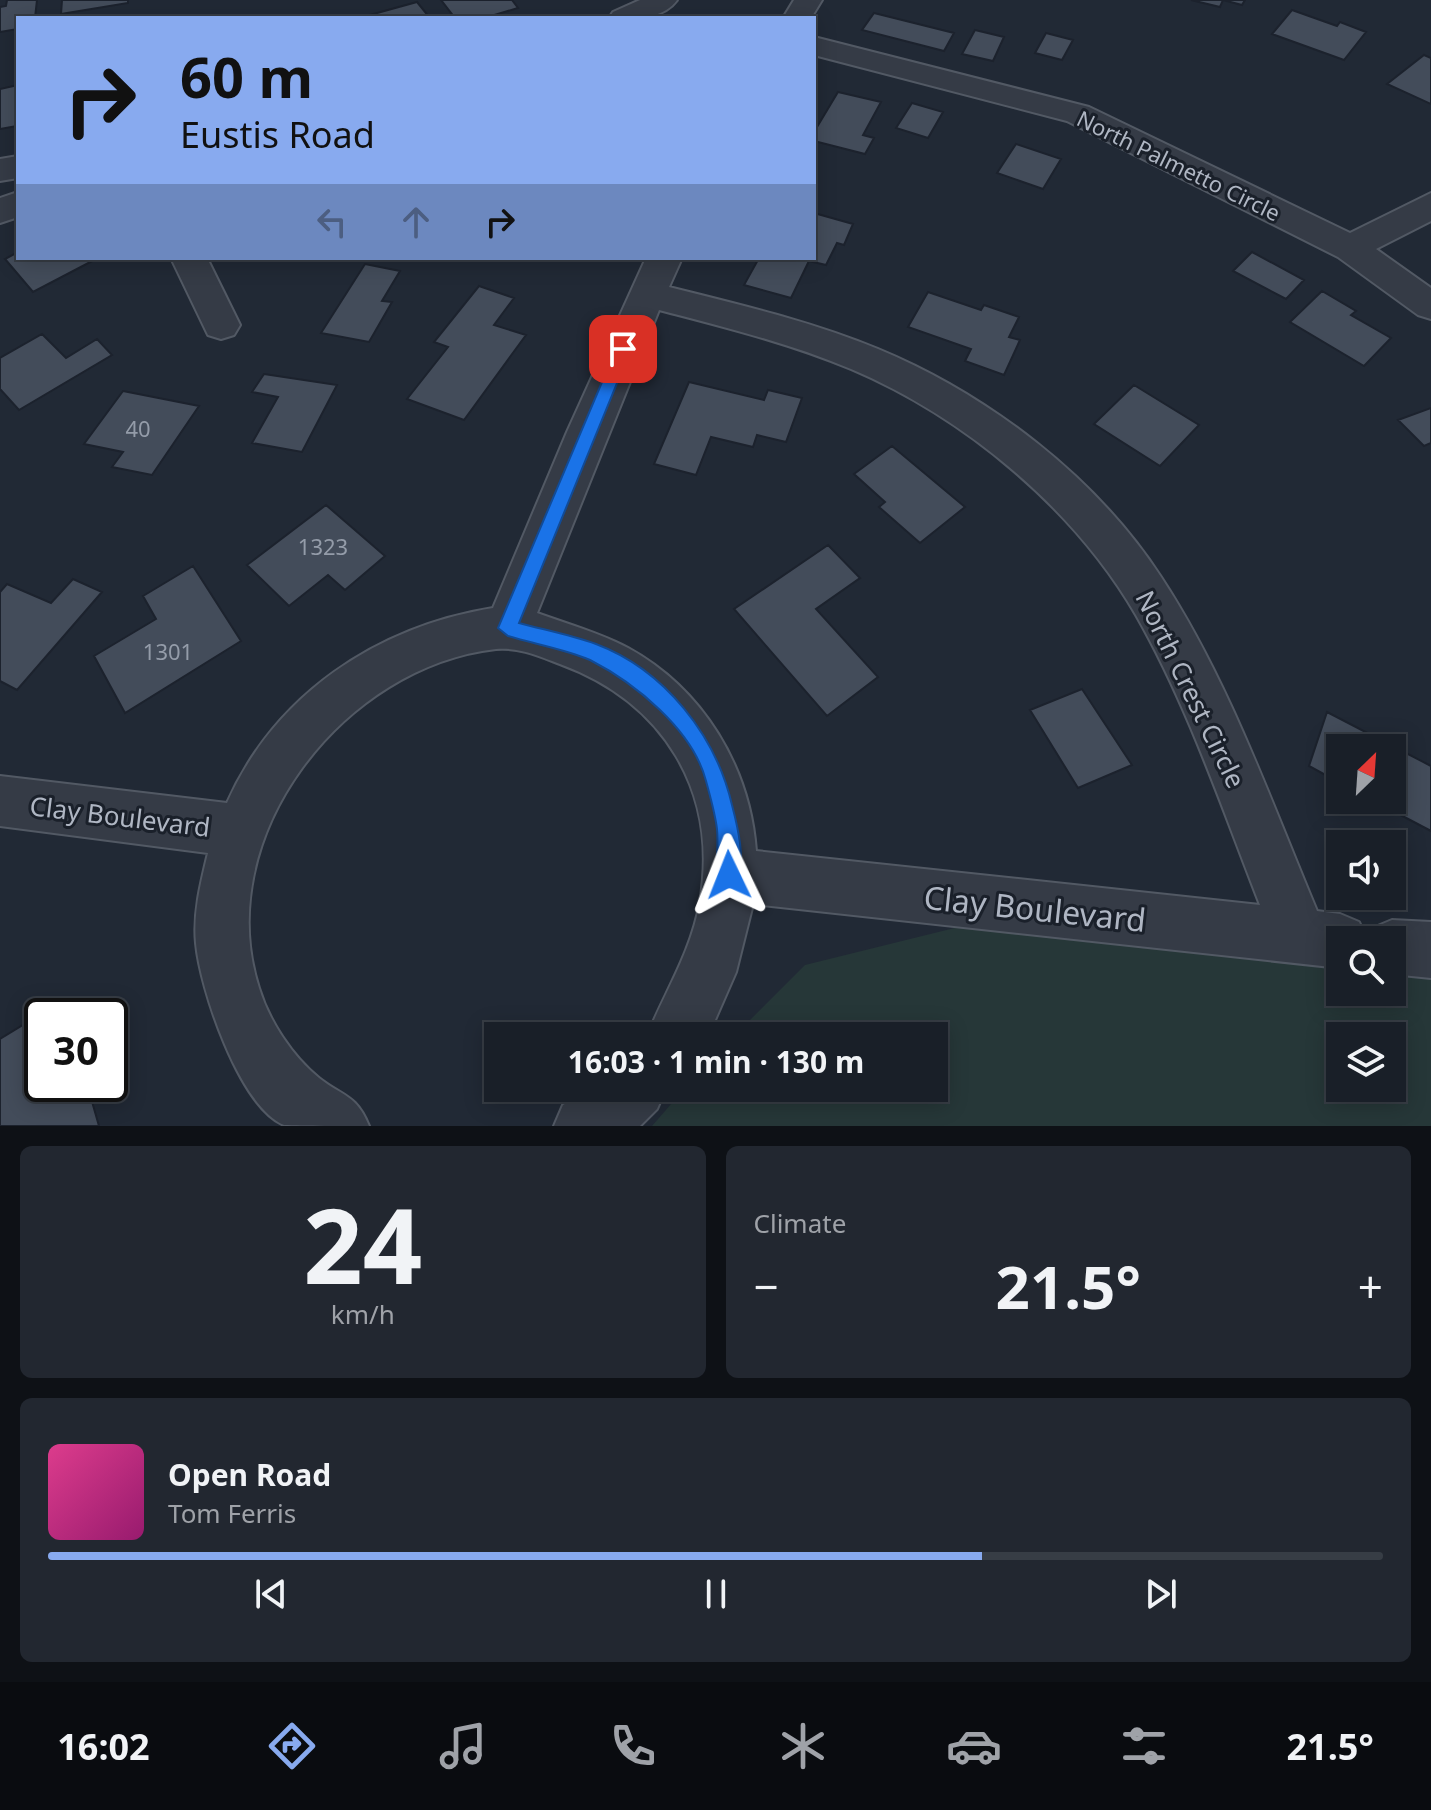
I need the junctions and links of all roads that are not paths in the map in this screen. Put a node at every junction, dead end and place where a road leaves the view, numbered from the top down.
1 (663, 0) edge
2 (627, 16) edge
3 (816, 47) edge
4 (1431, 204) edge
5 (1350, 248) junction
6 (190, 260) edge
7 (656, 276) edge
8 (1431, 306) edge
9 (221, 325) dead end
10 (508, 628) junction
11 (0, 801) edge
12 (241, 831) junction
13 (729, 875) junction
14 (1320, 939) edge
15 (1406, 948) edge
16 (1431, 950) edge
17 (685, 1022) edge
18 (622, 1102) edge
19 (339, 1126) edge
20 (584, 1126) edge

1 - 2 street
3 - 5 street, North Palmetto Circle
4 - 5 street
5 - 8 street, North Palmetto Circle
6 - 9 street
7 - 10 street
7 - 14 street, North Crest Circle
10 - 12 street
10 - 13 street
11 - 12 street, Clay Boulevard
12 - 19 street
13 - 14 street, Clay Boulevard
13 - 17 street
15 - 16 street
18 - 20 street

